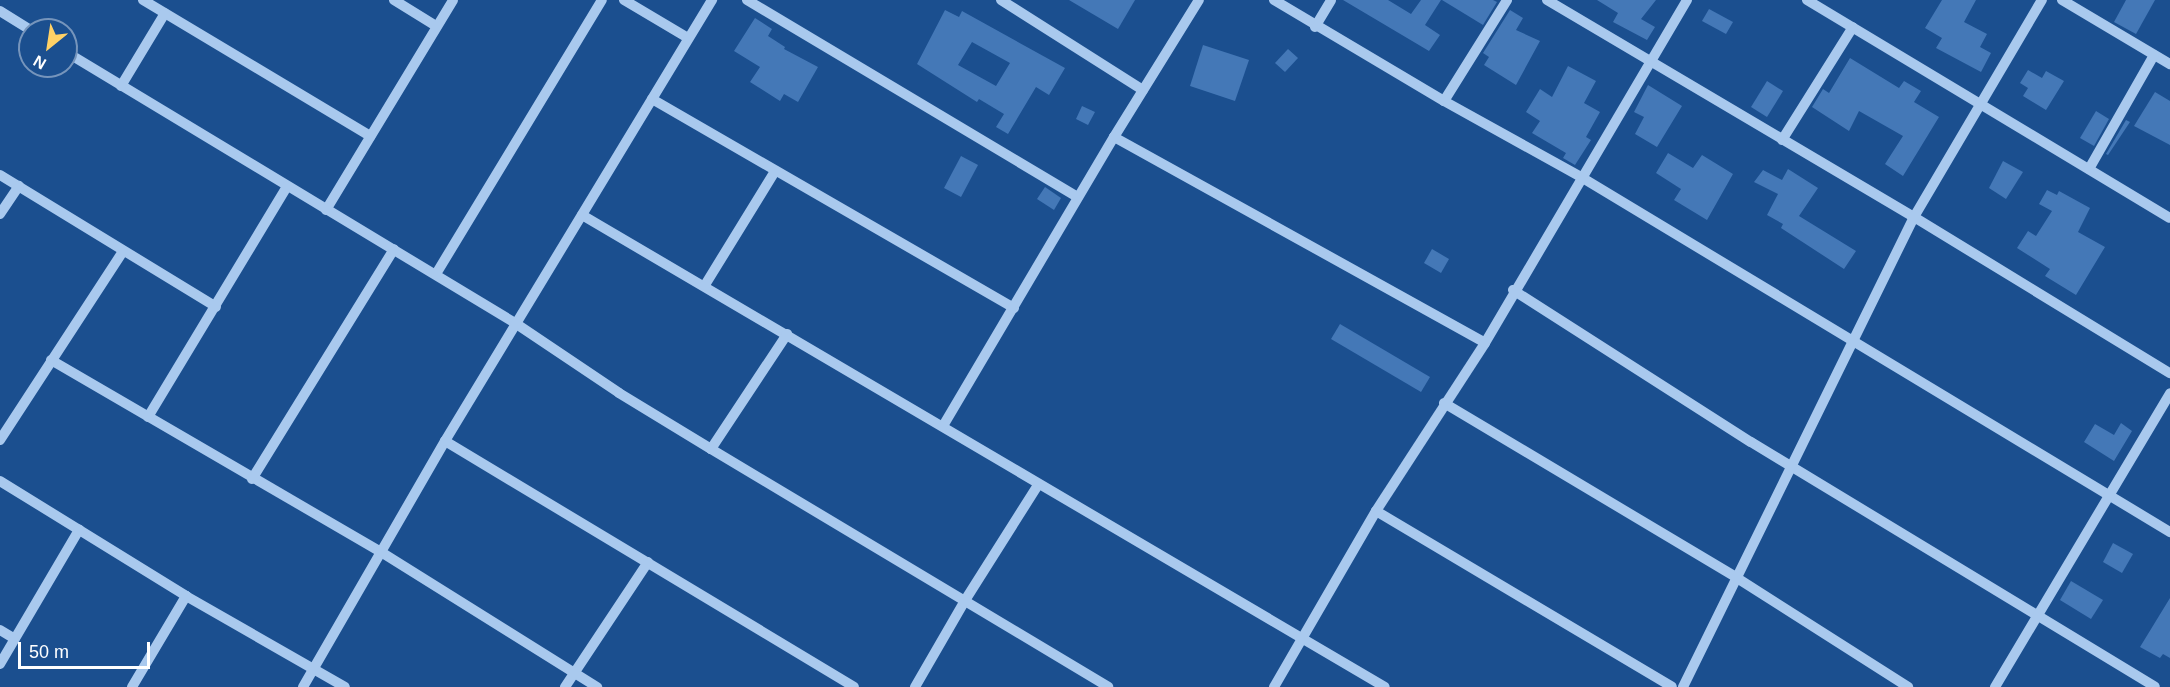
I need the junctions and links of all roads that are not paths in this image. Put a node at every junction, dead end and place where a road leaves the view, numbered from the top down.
1 (143, 0) edge
2 (394, 0) edge
3 (453, 0) edge
4 (602, 0) edge
5 (624, 0) edge
6 (712, 0) edge
7 (747, 0) edge
8 (1001, 0) edge
9 (1199, 0) edge
10 (1274, 0) edge
11 (1331, 0) edge
12 (1507, 0) edge
13 (1547, 0) edge
14 (1687, 0) edge
15 (1808, 0) edge
16 (2042, 0) edge
17 (2062, 0) edge
18 (0, 11) edge
19 (165, 13) junction
20 (18, 22) edge
21 (436, 26) junction
22 (1315, 27) junction
23 (1853, 27) junction
24 (688, 38) junction
25 (2154, 55) junction
26 (78, 59) edge
27 (1651, 60) junction
28 (2170, 64) edge
29 (121, 86) junction
30 (1143, 90) junction
31 (652, 99) junction
32 (1444, 101) junction
33 (1981, 104) junction
34 (370, 136) junction
35 (1114, 137) junction
36 (1782, 140) junction
37 (2089, 169) junction
38 (775, 171) junction
39 (0, 175) edge
40 (1581, 177) junction
41 (19, 186) junction
42 (287, 187) junction
43 (1078, 197) junction
44 (326, 210) junction
45 (0, 214) edge
46 (582, 215) junction
47 (1914, 217) junction
48 (2170, 218) edge
49 (394, 249) junction
50 (123, 251) junction
51 (436, 274) junction
52 (705, 285) junction
53 (1514, 290) junction
54 (216, 307) junction
55 (1014, 309) junction
56 (515, 323) junction
57 (787, 334) junction
58 (1853, 340) junction
59 (1485, 343) junction
60 (51, 360) junction
61 (2170, 373) edge
62 (2170, 393) edge
63 (1444, 403) junction
64 (148, 417) junction
65 (943, 426) junction
66 (0, 440) edge
67 (445, 441) junction
68 (711, 449) junction
69 (1791, 465) junction
70 (252, 479) junction
71 (0, 481) edge
72 (1038, 485) junction
73 (2108, 496) junction
74 (1376, 512) junction
75 (80, 530) junction
76 (2170, 532) edge
77 (381, 552) junction
78 (648, 562) junction
79 (1737, 578) junction
80 (186, 596) junction
81 (964, 602) junction
82 (2035, 617) junction
83 (0, 630) edge
84 (1304, 638) junction
85 (15, 639) junction
86 (0, 664) edge
87 (314, 668) junction
88 (574, 673) junction
89 (132, 687) edge
90 (303, 687) edge
91 (345, 687) edge
92 (565, 687) edge
93 (597, 687) edge
94 (854, 687) edge
95 (915, 687) edge
96 (1108, 687) edge
97 (1274, 687) edge
98 (1384, 687) edge
99 (1672, 687) edge
100 (1683, 687) edge
101 (1908, 687) edge
102 (1995, 687) edge
103 (2155, 687) edge

1 - 19 street
2 - 21 street
3 - 21 street
4 - 51 street
5 - 24 street
6 - 24 street
7 - 43 street
8 - 30 street
9 - 30 street
10 - 22 street
11 - 22 street
12 - 32 street
13 - 27 street
14 - 27 street
15 - 23 street
16 - 33 street
17 - 25 street
18 - 20 street
19 - 29 street
19 - 34 street
21 - 34 street
22 - 32 street
23 - 33 street
23 - 36 street
24 - 31 street
25 - 28 street
25 - 37 street
26 - 29 street
27 - 36 street
27 - 40 street
29 - 42 street
30 - 35 street
31 - 38 street
31 - 46 street
32 - 40 street
33 - 37 street
33 - 47 street
34 - 44 street
35 - 43 street
35 - 59 street
36 - 47 street
37 - 48 street
38 - 52 street
38 - 55 street
39 - 41 street
40 - 53 street
40 - 58 street
41 - 45 street
41 - 50 street
42 - 44 street
42 - 54 street
43 - 55 street
44 - 49 street
46 - 52 street
46 - 56 street
47 - 58 street
47 - 61 street
49 - 51 street
49 - 70 street
50 - 54 street
50 - 60 street
51 - 56 street
52 - 57 street
53 - 59 street
53 - 69 street
54 - 64 street
55 - 65 street
56 - 67 street
56 - 68 street
57 - 65 street
57 - 68 street
58 - 69 street
58 - 73 street
59 - 63 street
60 - 64 street
60 - 66 street
62 - 73 street
63 - 74 street
63 - 79 street
64 - 70 street
65 - 72 street
67 - 77 street
67 - 78 street
68 - 81 street
69 - 79 street
69 - 82 street
70 - 77 street
71 - 75 street
72 - 81 street
72 - 84 street
73 - 76 street
73 - 82 street
74 - 84 street
74 - 99 street
75 - 80 street
75 - 85 street
77 - 87 street
77 - 88 street
78 - 88 street
78 - 94 street
79 - 100 street
79 - 101 street
80 - 87 street
80 - 89 street
81 - 95 street
81 - 96 street
82 - 102 street
82 - 103 street
83 - 85 street
84 - 97 street
84 - 98 street
85 - 86 street
87 - 90 street
87 - 91 street
88 - 92 street
88 - 93 street

